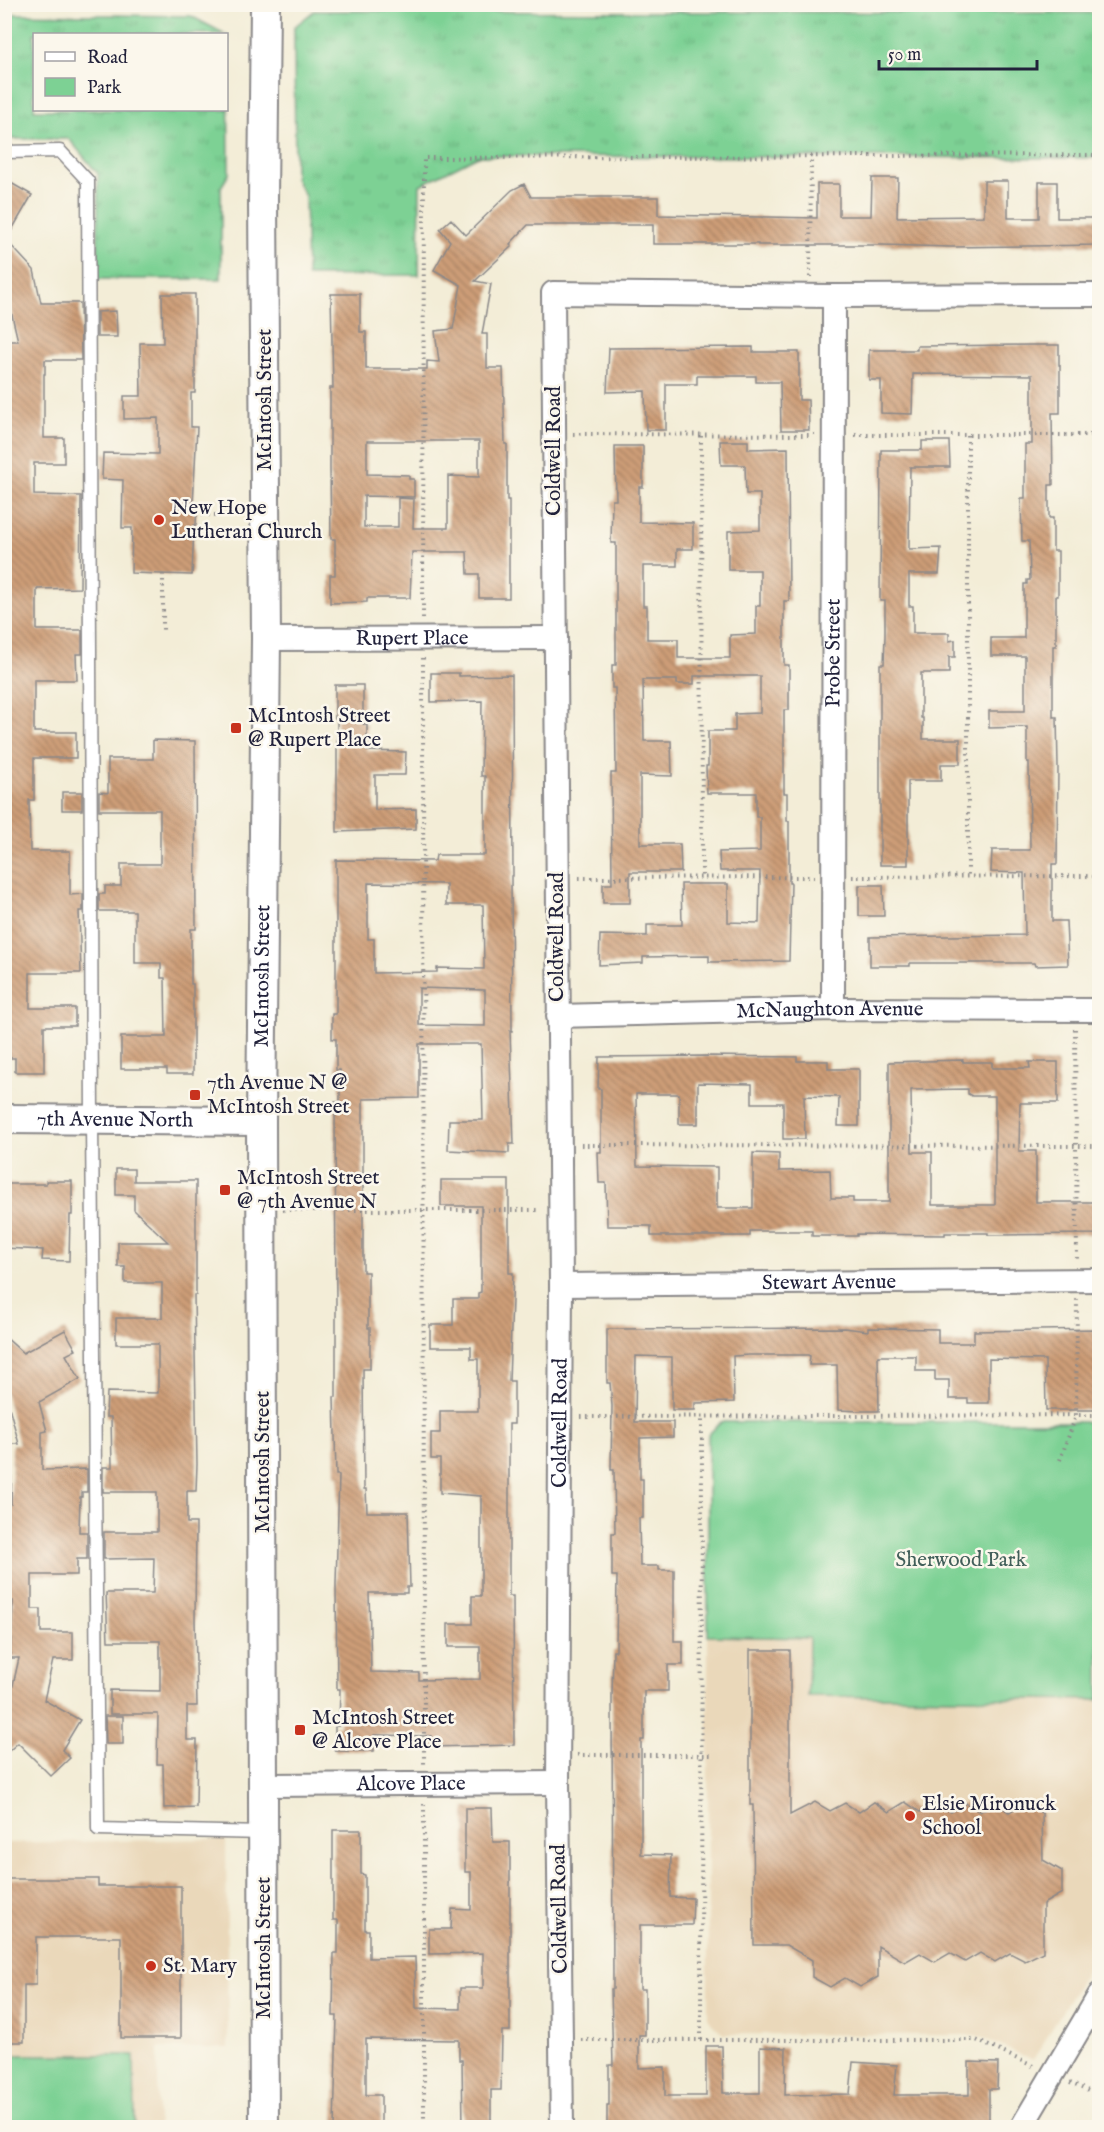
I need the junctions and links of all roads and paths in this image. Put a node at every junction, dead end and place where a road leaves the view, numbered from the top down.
1 (265, 4) edge
2 (4, 152) edge
3 (1100, 155) edge
4 (811, 156) junction
5 (810, 296) junction
6 (1100, 296) edge
7 (834, 297) junction
8 (968, 435) dead end
9 (701, 436) dead end
10 (196, 514) dead end
11 (265, 515) junction
12 (163, 574) dead end
13 (163, 634) dead end
14 (423, 638) junction
15 (556, 638) junction
16 (266, 639) junction
17 (968, 876) dead end
18 (702, 878) dead end
19 (833, 1009) junction
20 (1075, 1010) junction
21 (1100, 1010) edge
22 (558, 1016) junction
23 (4, 1119) edge
24 (92, 1121) junction
25 (261, 1121) junction
26 (559, 1145) junction
27 (1076, 1146) junction
28 (1100, 1146) edge
29 (261, 1210) junction
30 (559, 1210) junction
31 (424, 1211) junction
32 (1089, 1280) edge
33 (561, 1285) junction
34 (1100, 1415) edge
35 (702, 1416) junction
36 (1076, 1416) junction
37 (560, 1417) junction
38 (1060, 1460) dead end
39 (558, 1755) junction
40 (703, 1755) junction
41 (715, 1755) dead end
42 (558, 1783) junction
43 (264, 1785) junction
44 (424, 1785) junction
45 (264, 1833) junction
46 (1100, 1994) edge
47 (561, 2040) junction
48 (701, 2040) junction
49 (1052, 2074) junction
50 (1100, 2096) edge
51 (264, 2127) edge
52 (424, 2127) edge
53 (562, 2127) edge
54 (1022, 2127) edge

1 - 11 street, McIntosh Street
2 - 24 lane
3 - 4 path
4 - 5 path
4 - 14 path
5 - 7 street, Coldwell Road
5 - 15 street, Coldwell Road
6 - 7 street, Coldwell Road
7 - 19 street, Probe Street
8 - 17 path
9 - 18 path
10 - 11 path
11 - 16 street, McIntosh Street
12 - 13 path
14 - 15 street, Rupert Place
14 - 16 street, Rupert Place
14 - 31 path
15 - 22 street, Coldwell Road
16 - 25 street, McIntosh Street
19 - 20 street, McNaughton Avenue
19 - 22 street, McNaughton Avenue
20 - 21 street, McNaughton Avenue
20 - 27 path
22 - 26 street, Coldwell Road
23 - 24 street, 7th Avenue North
24 - 25 street, 7th Avenue North
24 - 45 lane
25 - 29 street, McIntosh Street
26 - 27 path
26 - 30 street, Coldwell Road
27 - 28 path
27 - 32 path
29 - 31 path
29 - 43 street, McIntosh Street
30 - 31 path
30 - 33 street, Coldwell Road
31 - 44 path
32 - 33 street, Stewart Avenue
32 - 36 path
33 - 37 street, Coldwell Road
34 - 36 path
35 - 36 path
35 - 37 path
35 - 40 path
36 - 38 path
37 - 39 street, Coldwell Road
39 - 40 path
39 - 42 street, Coldwell Road
40 - 41 path
40 - 48 path
42 - 44 street, Alcove Place
42 - 47 street, Coldwell Road
43 - 44 street, Alcove Place
43 - 45 street, McIntosh Street
44 - 52 path
45 - 51 street, McIntosh Street
46 - 49 street
47 - 48 path
47 - 53 street, Coldwell Road
48 - 49 path
49 - 50 path
49 - 54 street

